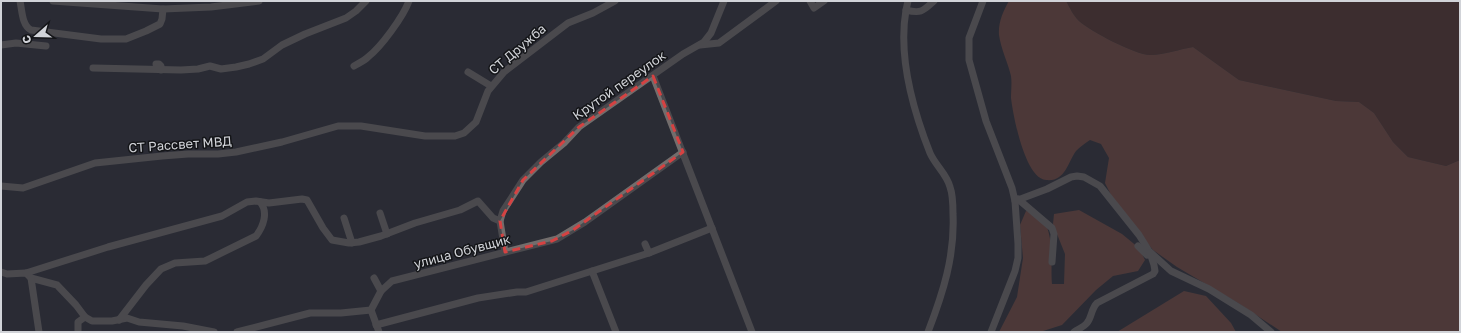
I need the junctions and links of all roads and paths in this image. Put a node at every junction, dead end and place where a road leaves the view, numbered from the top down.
1 (20, 1) edge
2 (53, 1) edge
3 (259, 1) edge
4 (366, 1) edge
5 (409, 1) edge
6 (615, 1) edge
7 (724, 1) edge
8 (776, 1) edge
9 (810, 1) edge
10 (824, 1) edge
11 (908, 1) edge
12 (934, 1) edge
13 (983, 1) edge
14 (162, 10) junction
15 (906, 10) junction
16 (1, 45) edge
17 (700, 45) junction
18 (46, 46) dead end
19 (156, 64) dead end
20 (354, 66) dead end
21 (93, 68) dead end
22 (161, 70) junction
23 (468, 72) dead end
24 (653, 76) junction
25 (491, 86) junction
26 (361, 126) joint
27 (682, 152) junction
28 (1, 186) edge
29 (1016, 200) junction
30 (260, 202) junction
31 (380, 213) dead end
32 (344, 218) dead end
33 (500, 221) junction
34 (712, 228) junction
35 (387, 234) junction
36 (352, 243) junction
37 (645, 244) dead end
38 (1138, 246) dead end
39 (1149, 251) junction
40 (505, 252) junction
41 (650, 253) junction
42 (1153, 261) junction
43 (1052, 262) dead end
44 (592, 271) junction
45 (1, 272) edge
46 (28, 275) junction
47 (374, 278) dead end
48 (381, 291) junction
49 (371, 310) junction
50 (85, 317) junction
51 (119, 320) junction
52 (378, 329) edge
53 (39, 332) edge
54 (78, 332) edge
55 (214, 332) edge
56 (237, 332) edge
57 (616, 332) edge
58 (752, 332) edge
59 (928, 332) edge
60 (991, 332) edge
61 (1074, 332) edge
62 (1271, 332) edge

1 - 14 street
2 - 14 street
3 - 14 street
4 - 22 street
5 - 20 street
6 - 25 street, СТ Дружба
7 - 17 street, Крутой переулок
8 - 17 street
9 - 10 street
11 - 15 street
12 - 15 street
13 - 29 street
15 - 59 street
16 - 18 street
17 - 24 street, Крутой переулок
19 - 22 street
21 - 22 street
23 - 25 street
24 - 27 street
24 - 33 street, Крутой переулок
25 - 26 street, СТ Дружба
26 - 28 street, СТ Рассвет МВД
27 - 34 street
27 - 40 street, улица Обувщик
29 - 39 street
29 - 43 street
29 - 60 street
30 - 36 street
30 - 46 street
30 - 51 street
31 - 35 street
32 - 36 street
33 - 35 street
33 - 40 street
34 - 41 street
34 - 58 street
35 - 36 street
37 - 41 street
38 - 42 street
39 - 42 street
39 - 62 street
40 - 48 street, улица Обувщик
41 - 44 street
42 - 61 street
44 - 52 street
44 - 57 street
45 - 46 street
46 - 50 street
46 - 53 street
47 - 48 street
48 - 49 street, улица Обувщик
49 - 52 street
49 - 56 street
50 - 51 street
50 - 54 street
51 - 55 street

